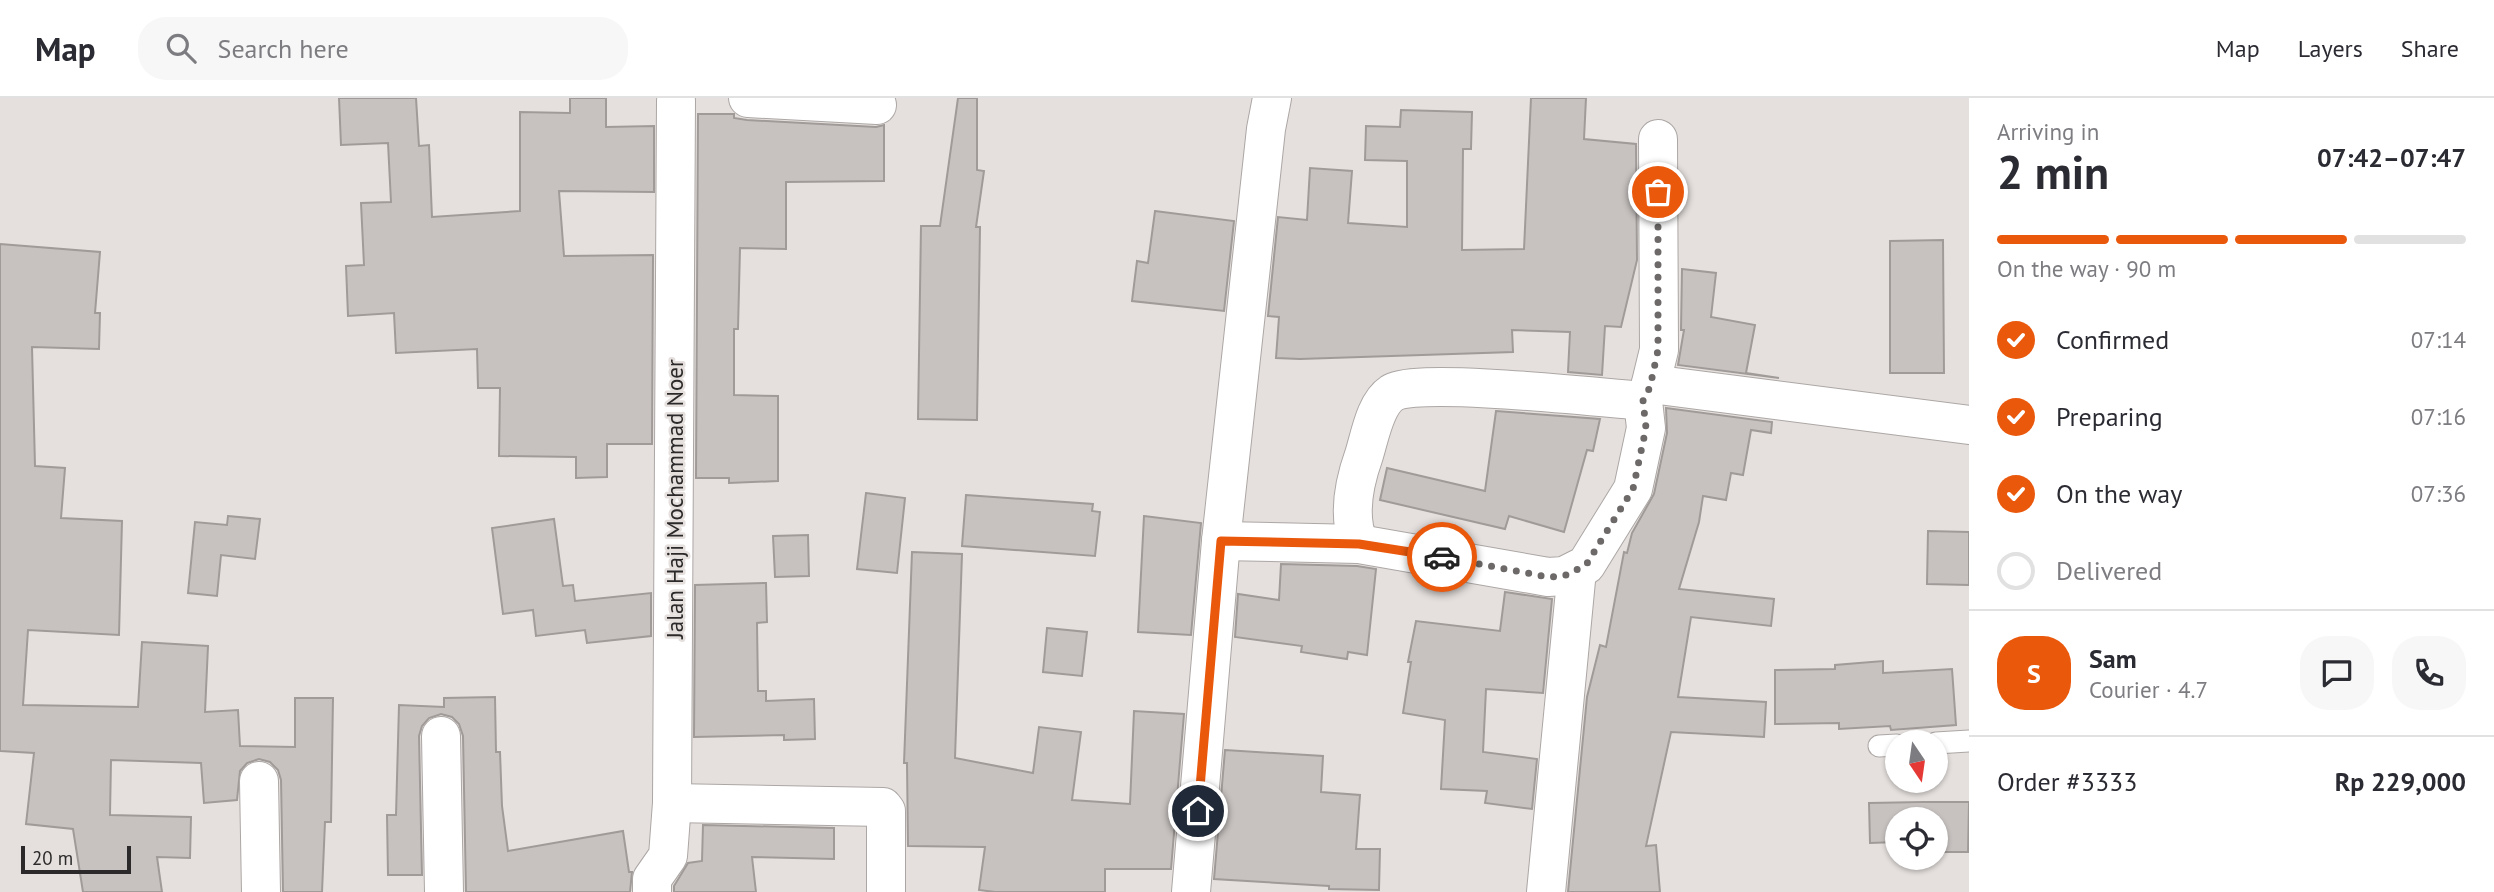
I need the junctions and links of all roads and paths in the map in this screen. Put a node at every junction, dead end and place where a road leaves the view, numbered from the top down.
1 (748, 98) edge
2 (1272, 98) edge
3 (677, 99) edge
4 (877, 105) dead end
5 (1658, 139) dead end
6 (1647, 392) junction
7 (1969, 425) edge
8 (1221, 541) junction
9 (1359, 544) junction
10 (1577, 570) junction
11 (441, 736) dead end
12 (1969, 741) edge
13 (1948, 742) edge
14 (259, 781) dead end
15 (671, 803) junction
16 (261, 892) edge
17 (444, 892) edge
18 (652, 892) edge
19 (886, 892) edge
20 (1191, 892) edge
21 (1546, 892) edge

1 - 4 street
2 - 8 street
3 - 15 street, Jalan Haji Mochammad Noer
5 - 6 street
6 - 7 street
6 - 9 street
6 - 10 street
8 - 9 street
8 - 20 street
9 - 10 street
10 - 21 street
11 - 17 street
12 - 13 lane
14 - 16 street
15 - 18 street, Jalan Haji Mochammad Noer
15 - 19 street

